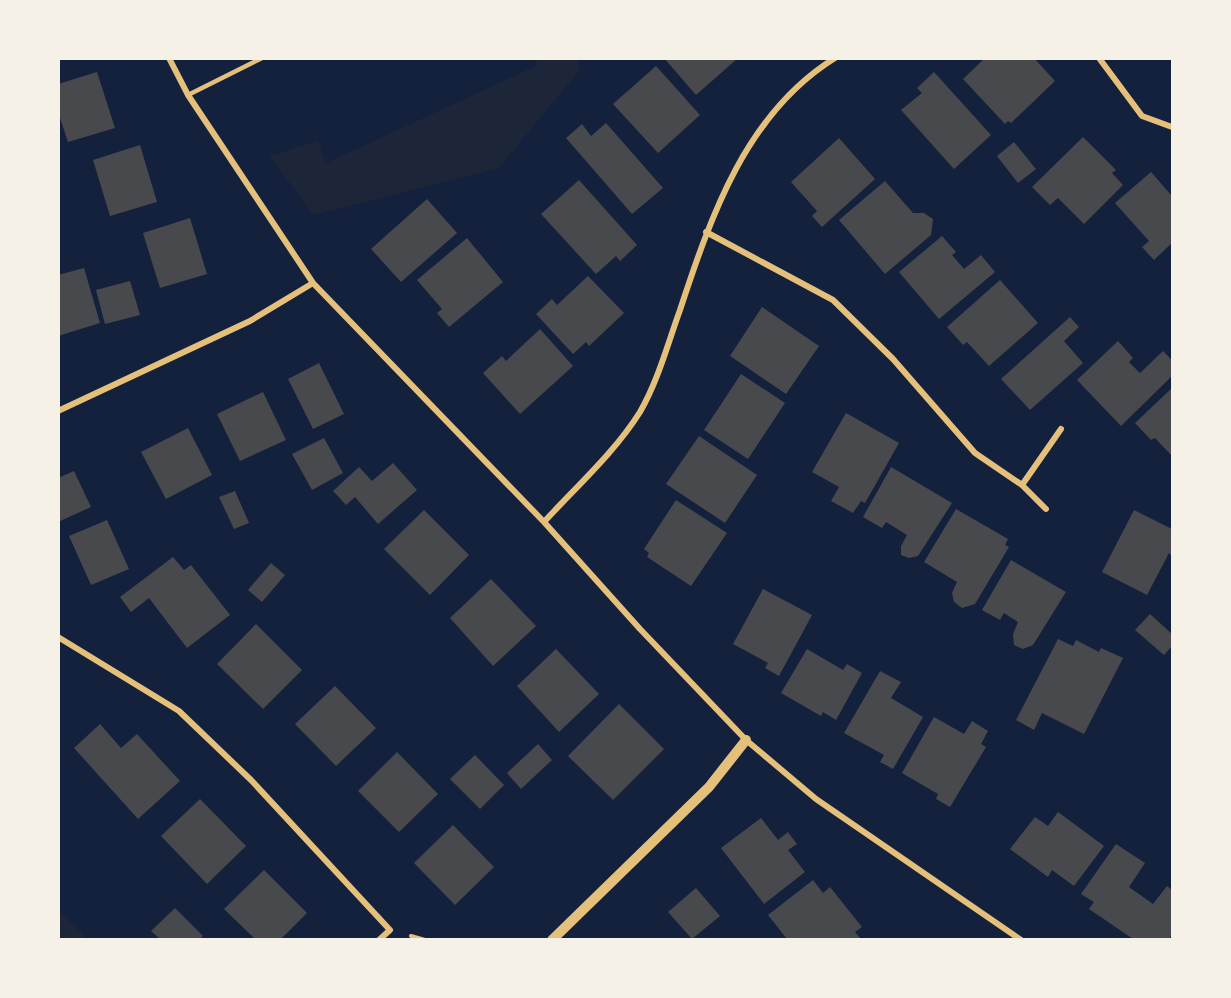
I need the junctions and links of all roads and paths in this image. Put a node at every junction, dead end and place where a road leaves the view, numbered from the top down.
1 (169, 58) edge
2 (262, 58) edge
3 (835, 58) edge
4 (1099, 58) edge
5 (188, 95) junction
6 (1173, 127) edge
7 (706, 232) junction
8 (313, 283) junction
9 (58, 411) edge
10 (1061, 429) dead end
11 (1022, 485) junction
12 (1046, 509) dead end
13 (544, 522) junction
14 (58, 637) edge
15 (746, 740) junction
16 (379, 939) edge
17 (552, 939) edge
18 (1021, 939) edge

1 - 5 street
2 - 5 lane
3 - 7 street
4 - 6 street
5 - 8 street
7 - 11 street
7 - 13 street
8 - 9 street
8 - 13 street
10 - 11 street
11 - 12 street
13 - 15 street
14 - 16 street
15 - 17 street
15 - 18 street

